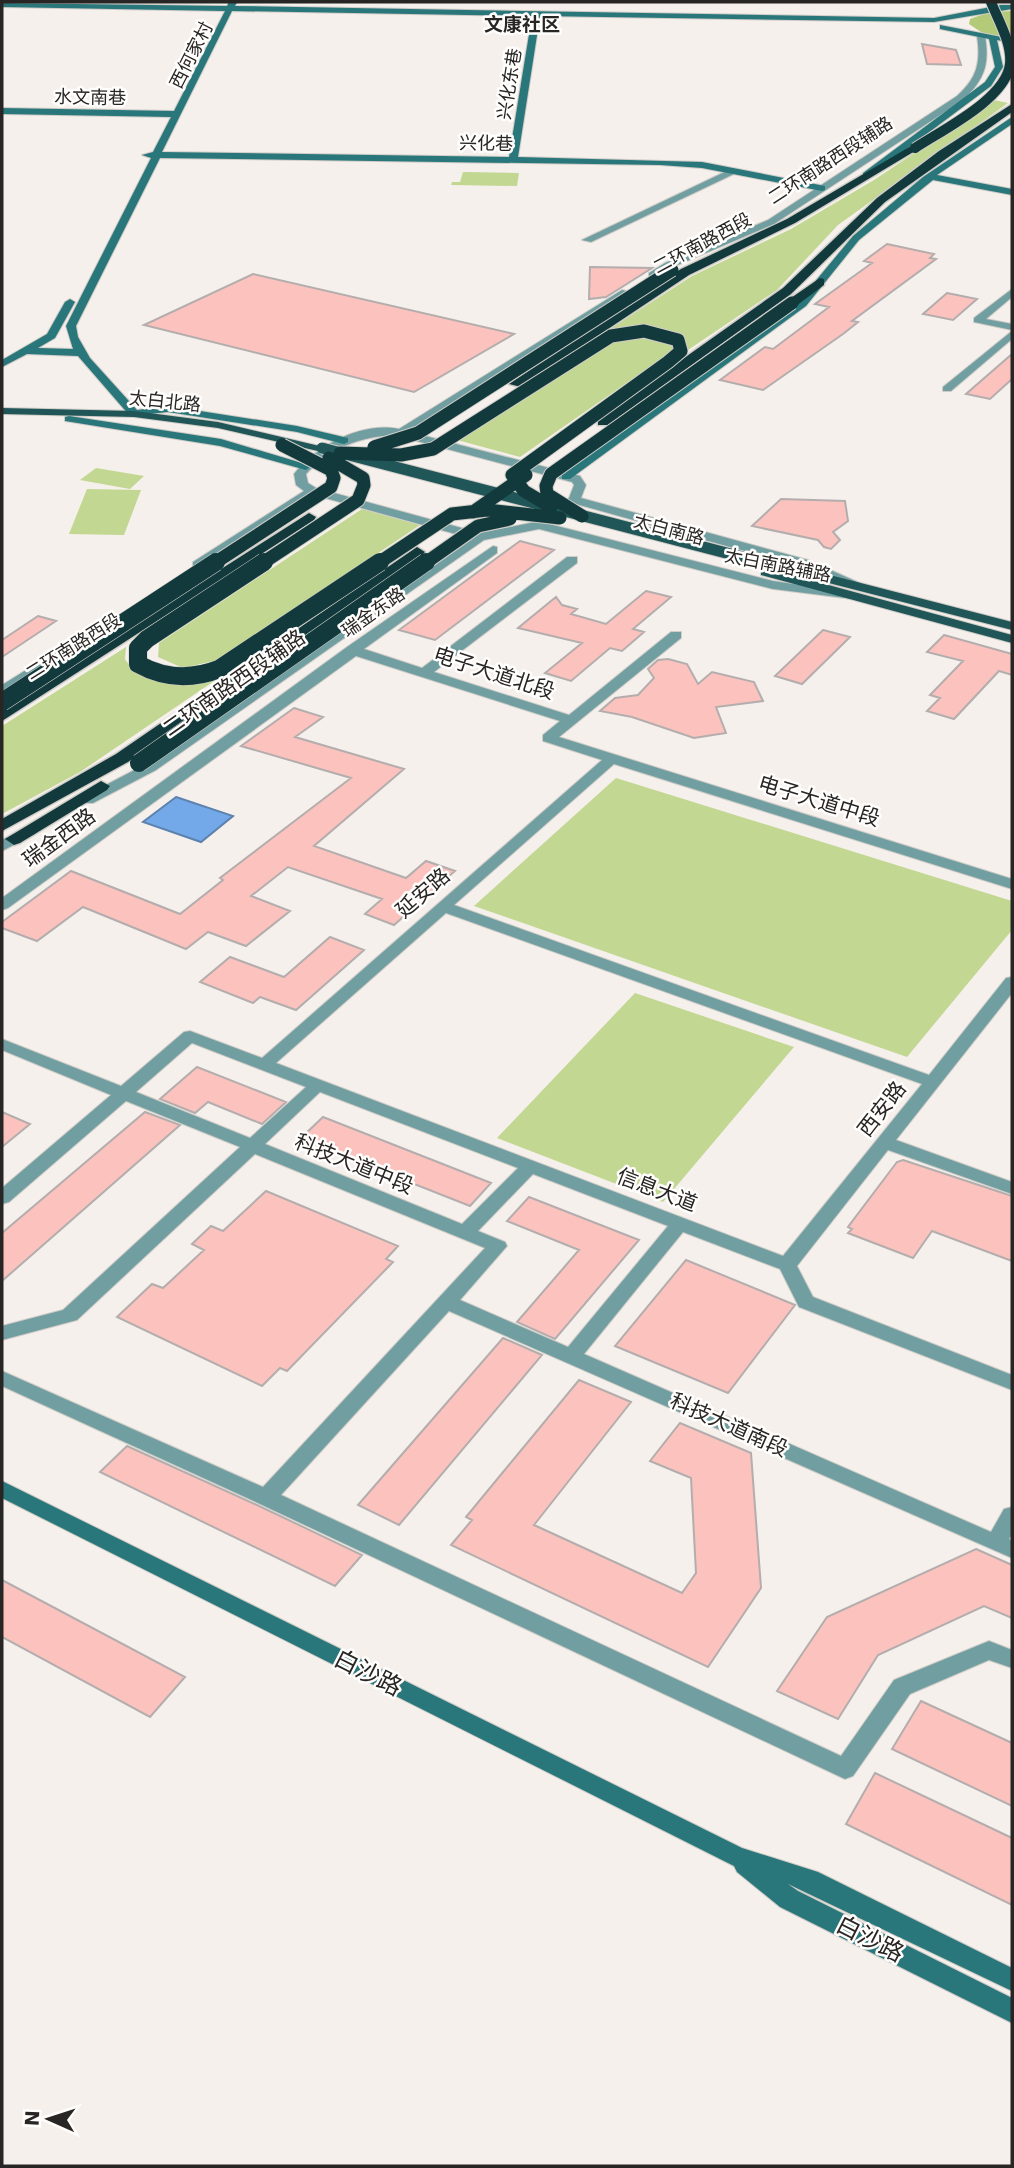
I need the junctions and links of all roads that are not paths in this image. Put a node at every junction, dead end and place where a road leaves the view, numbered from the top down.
1 (1002, 2) edge
2 (986, 4) edge
3 (975, 6) edge
4 (2, 7) edge
5 (1012, 7) edge
6 (228, 9) edge
7 (536, 16) junction
8 (961, 18) junction
9 (963, 29) junction
10 (1012, 29) edge
11 (981, 36) junction
12 (993, 39) junction
13 (1012, 41) edge
14 (1012, 107) edge
15 (2, 111) edge
16 (173, 114) junction
17 (1012, 120) edge
18 (901, 149) junction
19 (153, 155) junction
20 (873, 156) junction
21 (513, 160) junction
22 (733, 171) junction
23 (866, 175) junction
24 (933, 175) junction
25 (822, 188) junction
26 (1012, 190) edge
27 (881, 200) junction
28 (754, 239) junction
29 (587, 240) dead end
30 (692, 256) junction
31 (679, 271) junction
32 (820, 282) junction
33 (1012, 292) edge
34 (789, 297) junction
35 (1012, 327) edge
36 (1012, 334) edge
37 (597, 343) junction
38 (26, 351) junction
39 (80, 353) junction
40 (562, 354) junction
41 (2, 364) edge
42 (667, 370) junction
43 (555, 371) junction
44 (947, 389) dead end
45 (2, 411) edge
46 (134, 414) junction
47 (2, 417) edge
48 (69, 419) junction
49 (402, 432) junction
50 (282, 445) junction
51 (330, 451) junction
52 (306, 466) junction
53 (566, 476) junction
54 (312, 491) junction
55 (574, 500) junction
56 (567, 516) junction
57 (539, 525) junction
58 (480, 537) junction
59 (493, 551) dead end
60 (572, 560) dead end
61 (861, 586) junction
62 (214, 595) junction
63 (848, 596) junction
64 (168, 611) junction
65 (287, 625) junction
66 (1012, 626) edge
67 (158, 631) junction
68 (676, 635) dead end
69 (1012, 639) edge
70 (283, 644) junction
71 (352, 650) junction
72 (246, 653) junction
73 (424, 673) junction
74 (2, 691) edge
75 (2, 702) edge
76 (2, 716) edge
77 (571, 720) junction
78 (612, 758) junction
79 (131, 760) junction
80 (140, 806) joint
81 (5, 834) edge
82 (1012, 884) edge
83 (2, 905) edge
84 (441, 906) junction
85 (1012, 982) edge
86 (2, 1044) edge
87 (265, 1064) junction
88 (933, 1082) junction
89 (318, 1085) junction
90 (123, 1094) junction
91 (885, 1142) junction
92 (249, 1147) junction
93 (531, 1166) junction
94 (1012, 1188) edge
95 (2, 1198) edge
96 (680, 1224) junction
97 (465, 1233) junction
98 (787, 1265) junction
99 (444, 1301) junction
100 (2, 1333) edge
101 (571, 1356) junction
102 (2, 1378) edge
103 (1012, 1383) edge
104 (2, 1489) edge
105 (266, 1497) junction
106 (1012, 1515) edge
107 (1004, 1547) edge
108 (1012, 1659) edge
109 (735, 1856) junction
110 (1012, 1980) edge
111 (1012, 2011) edge

1 - 10 highway
2 - 3 street
2 - 5 street
2 - 23 highway, 二环南路西段, bridge
3 - 8 street
4 - 6 street
6 - 7 street
6 - 16 street, 西何家村
7 - 8 street
7 - 9 street
7 - 21 street, 兴化东巷
8 - 9 street
9 - 11 street
11 - 12 street
11 - 20 street, 二环南路西段辅路
12 - 13 street
12 - 18 street, 二环南路西段
14 - 27 highway
15 - 16 street, 水文南巷
16 - 19 street, 西何家村
17 - 24 street
18 - 20 street
18 - 23 street, 二环南路西段
19 - 21 street, 兴化巷
19 - 38 street, 西何家村
19 - 39 street, 西何家村
20 - 25 street, 二环南路西段辅路
21 - 22 street, 兴化巷
22 - 25 street, 兴化巷
22 - 29 street
23 - 28 highway, 二环南路西段
24 - 26 street
24 - 27 street
24 - 32 street
25 - 30 street, 二环南路西段辅路
27 - 34 highway
28 - 30 highway
28 - 31 highway
30 - 49 street, 二环南路西段辅路
31 - 40 highway, 二环南路西段
31 - 51 highway, bridge
32 - 34 highway
32 - 53 street
33 - 35 street
34 - 42 highway
34 - 56 highway, bridge
36 - 44 street
37 - 40 highway
37 - 42 highway, bridge
37 - 43 highway, bridge
38 - 39 street
38 - 41 street, 西何家村
39 - 46 street
40 - 43 highway
40 - 64 highway, 二环南路西段, bridge
42 - 56 highway, bridge
42 - 70 highway, bridge
43 - 51 highway, bridge
45 - 46 main road, 太白北路
46 - 51 main road, 太白北路
46 - 51 street
47 - 48 main road, 太白北路
48 - 50 main road, 太白北路
48 - 52 street
49 - 51 street
49 - 53 street
50 - 51 main road, 太白北路
50 - 75 highway, bridge
51 - 52 street
51 - 56 main road, 太白南路, bridge
51 - 62 highway, bridge
52 - 54 street
53 - 55 street
54 - 58 street
54 - 74 street
55 - 57 street
55 - 61 street, 太白南路辅路
56 - 61 main road, 太白南路, bridge
56 - 63 main road, 太白南路
56 - 65 highway, bridge
56 - 79 highway, bridge
57 - 58 street
57 - 63 street, 太白南路辅路
58 - 81 street, 二环南路西段辅路
59 - 71 street, 瑞金东路
60 - 73 street
61 - 66 main road, 太白南路
62 - 64 highway, bridge
62 - 67 highway, bridge
63 - 69 main road, 太白南路
64 - 67 highway
64 - 76 highway, 二环南路西段
65 - 70 highway
65 - 72 highway, bridge
67 - 72 highway, bridge
68 - 77 street
70 - 72 highway
70 - 79 highway
71 - 73 street, 电子大道北段
71 - 80 street, 瑞金东路
73 - 77 street, 电子大道北段
77 - 78 street, 电子大道北段
78 - 82 street, 电子大道中段
78 - 84 street, 延安路
79 - 81 highway
80 - 83 street, 瑞金西路
84 - 87 street, 延安路
84 - 88 street
85 - 88 street, 西安路
86 - 90 street, 科技大道中段
87 - 89 street, 信息大道
87 - 90 street, 信息大道
88 - 91 street, 西安路
89 - 92 street
89 - 93 street, 信息大道
90 - 92 street, 科技大道中段
90 - 95 street
91 - 94 street
91 - 98 street, 西安路
92 - 97 street, 科技大道中段
92 - 100 street
93 - 96 street, 信息大道
93 - 97 street
96 - 98 street, 信息大道
96 - 101 street
97 - 99 street, 科技大道中段
98 - 103 street
99 - 101 street, 科技大道南段
99 - 105 street
101 - 107 street, 科技大道南段
102 - 105 street
104 - 109 street, 白沙路
105 - 108 street
106 - 107 street
109 - 110 street, 白沙路
109 - 111 street, 白沙路

